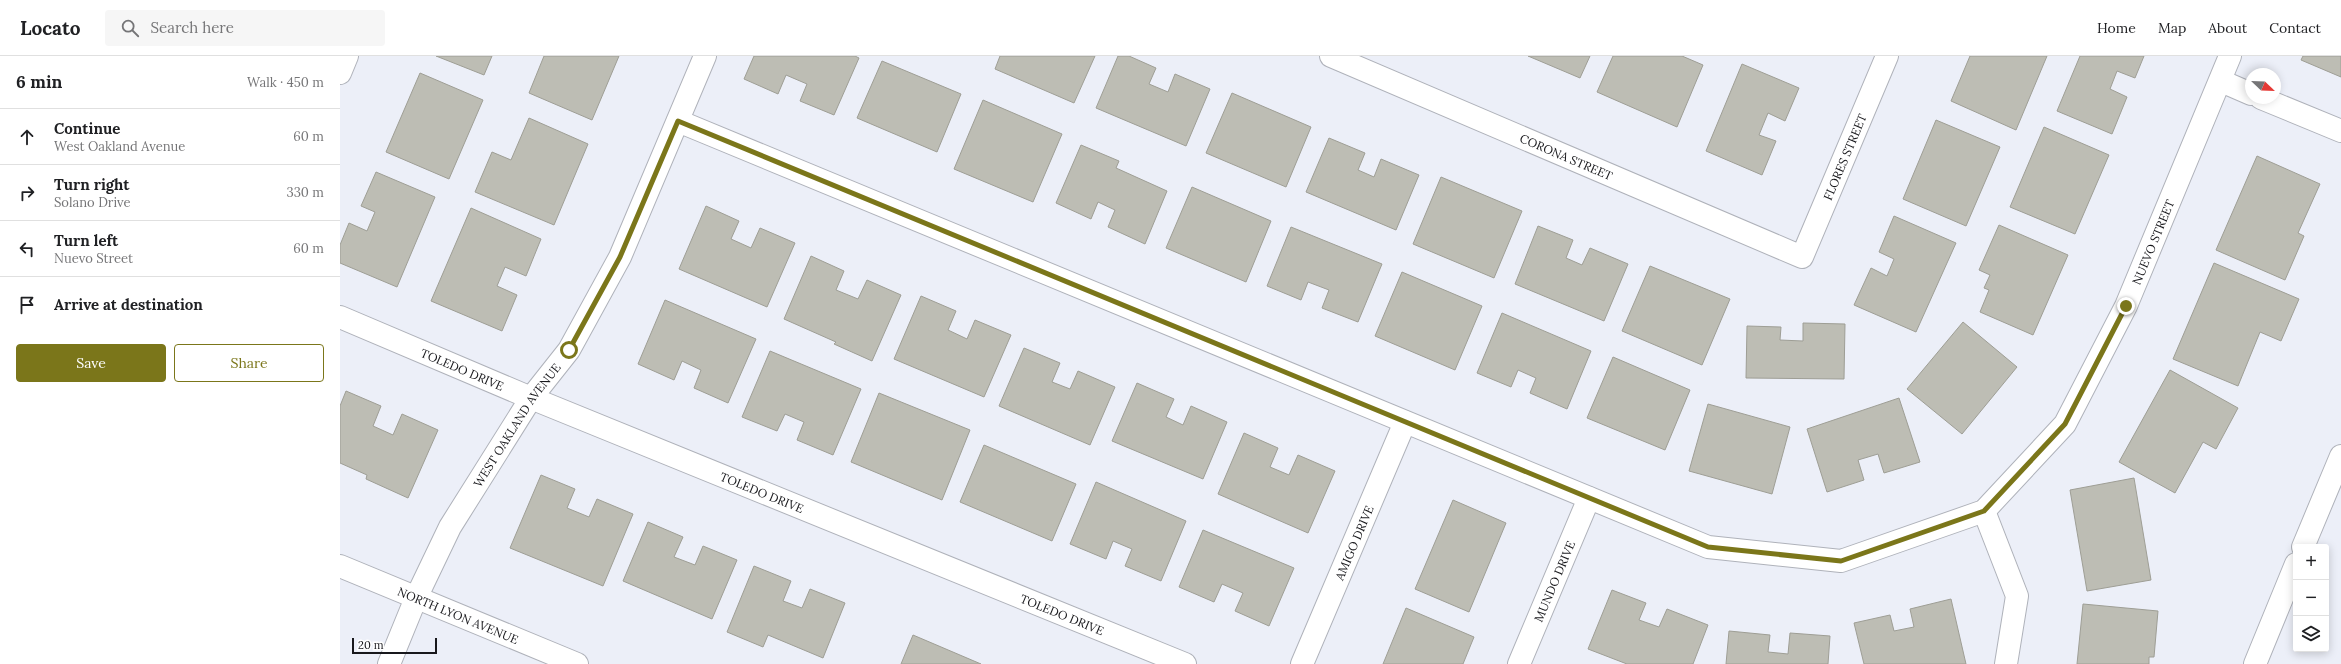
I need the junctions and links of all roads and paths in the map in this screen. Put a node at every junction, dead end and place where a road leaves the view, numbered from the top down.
1 (347, 56) edge
2 (705, 56) edge
3 (1331, 56) edge
4 (1887, 56) edge
5 (2230, 56) edge
6 (340, 73) edge
7 (2221, 81) junction
8 (2245, 91) edge
9 (2275, 104) edge
10 (678, 121) junction
11 (2341, 132) edge
12 (1802, 257) joint
13 (340, 317) edge
14 (531, 398) junction
15 (1405, 422) junction
16 (2340, 461) edge
17 (1589, 498) junction
18 (1984, 511) junction
19 (2304, 544) edge
20 (340, 566) edge
21 (2293, 571) edge
22 (416, 598) junction
23 (389, 664) edge
24 (577, 664) edge
25 (1185, 664) edge
26 (1302, 664) edge
27 (1519, 664) edge
28 (2006, 664) edge
29 (2254, 664) edge

1 - 6 street
2 - 10 street, WEST OAKLAND AVENUE
3 - 12 street, CORONA STREET
4 - 12 street, FLORES STREET
5 - 7 street, NUEVO STREET
7 - 8 street
7 - 18 street, NUEVO STREET
9 - 11 street
10 - 14 street, WEST OAKLAND AVENUE
10 - 15 street
13 - 14 street, TOLEDO DRIVE
14 - 22 street, WEST OAKLAND AVENUE
14 - 25 street, TOLEDO DRIVE
15 - 17 street
15 - 26 street, AMIGO DRIVE
16 - 19 street
17 - 18 street
17 - 27 street, MUNDO DRIVE
18 - 28 street
20 - 22 street, NORTH LYON AVENUE
21 - 29 street
22 - 23 street, WEST OAKLAND AVENUE
22 - 24 street, NORTH LYON AVENUE

